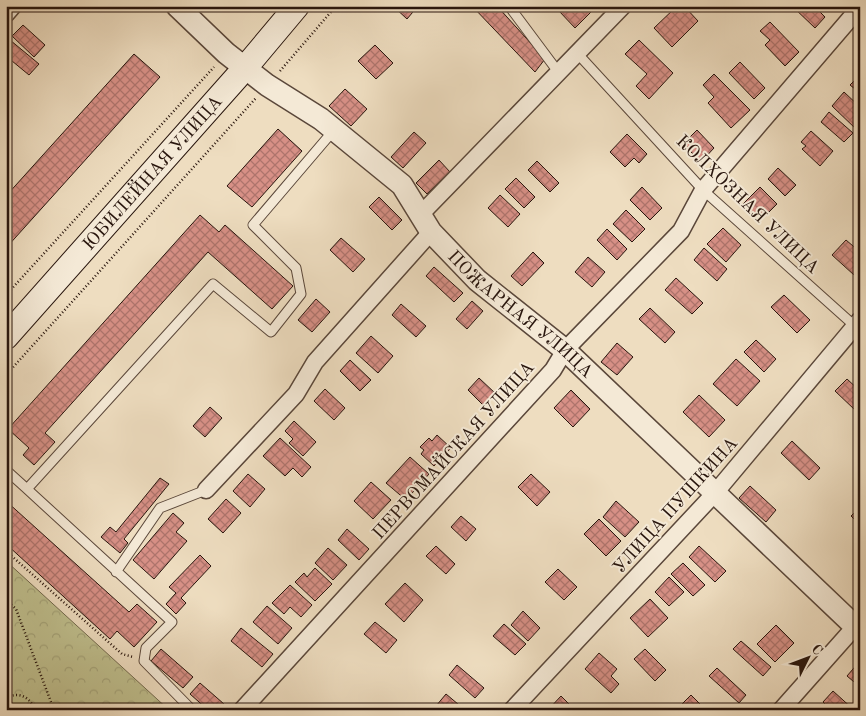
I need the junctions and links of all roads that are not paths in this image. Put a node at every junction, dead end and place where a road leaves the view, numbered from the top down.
1 (13, 6) edge
2 (177, 6) edge
3 (297, 6) edge
4 (508, 6) edge
5 (623, 6) edge
6 (860, 7) edge
7 (6, 14) edge
8 (577, 53) junction
9 (245, 68) junction
10 (559, 73) junction
11 (334, 130) junction
12 (704, 190) junction
13 (426, 224) junction
14 (858, 326) edge
15 (6, 337) edge
16 (565, 350) junction
17 (6, 470) edge
18 (27, 489) junction
19 (206, 490) joint
20 (715, 493) junction
21 (116, 572) junction
22 (858, 626) edge
23 (192, 710) edge
24 (242, 710) edge
25 (512, 710) edge
26 (781, 710) edge

1 - 7 street
2 - 9 street, ПОЖАРНАЯ УЛИЦА
3 - 9 main road, ЮБИЛЕЙНАЯ УЛИЦА
4 - 10 lane
5 - 8 street
6 - 12 street, ПЕРВОМАЙСКАЯ УЛИЦА
8 - 10 street
8 - 12 lane, КОЛХОЗНАЯ УЛИЦА
9 - 11 street, ПОЖАРНАЯ УЛИЦА
9 - 15 main road, ЮБИЛЕЙНАЯ УЛИЦА
10 - 13 street
11 - 13 street, ПОЖАРНАЯ УЛИЦА
11 - 18 lane
12 - 14 lane, КОЛХОЗНАЯ УЛИЦА
12 - 16 street, ПЕРВОМАЙСКАЯ УЛИЦА
13 - 16 street, ПОЖАРНАЯ УЛИЦА
13 - 19 street
14 - 20 street, УЛИЦА ПУШКИНА
16 - 20 street, ПОЖАРНАЯ УЛИЦА
16 - 24 street, ПЕРВОМАЙСКАЯ УЛИЦА
17 - 18 lane
18 - 21 lane
19 - 21 lane
20 - 22 street, ПОЖАРНАЯ УЛИЦА
20 - 25 street, УЛИЦА ПУШКИНА
21 - 23 lane
22 - 26 street

